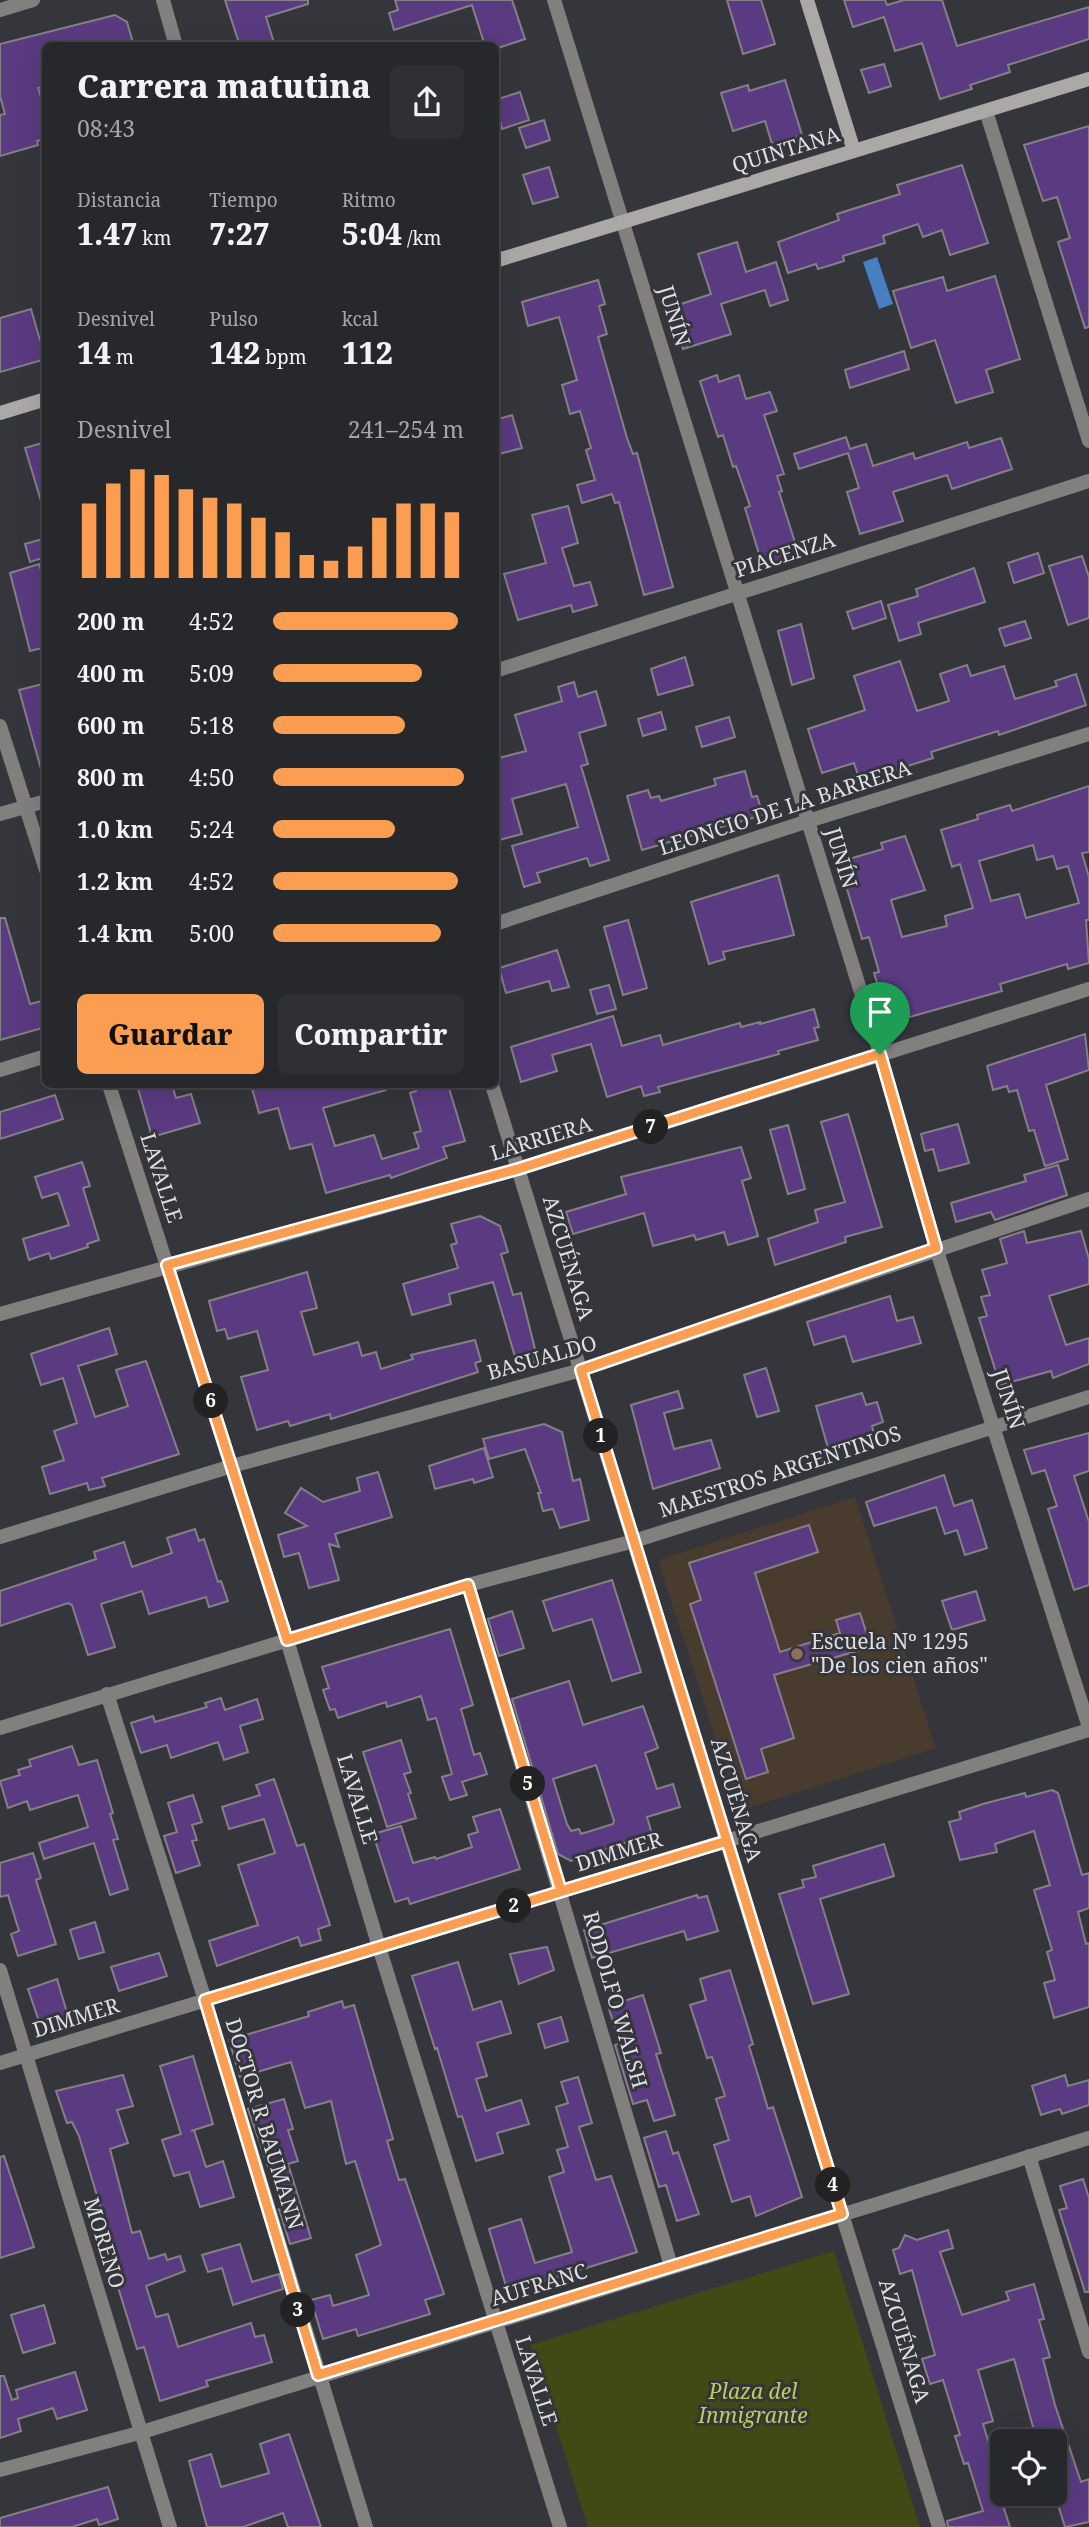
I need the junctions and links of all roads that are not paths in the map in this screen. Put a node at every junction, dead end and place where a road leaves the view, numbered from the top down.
1 (33, 0) edge
2 (163, 0) edge
3 (554, 0) edge
4 (807, 0) edge
5 (0, 10) edge
6 (175, 42) edge
7 (1089, 79) edge
8 (986, 111) junction
9 (854, 151) junction
10 (624, 222) junction
11 (499, 260) edge
12 (42, 400) edge
13 (0, 413) edge
14 (1089, 441) edge
15 (1089, 481) edge
16 (737, 592) junction
17 (499, 670) edge
18 (0, 726) edge
19 (1089, 734) edge
20 (42, 802) edge
21 (27, 806) junction
22 (0, 814) edge
23 (808, 821) junction
24 (42, 857) edge
25 (499, 923) edge
26 (1089, 989) edge
27 (880, 1054) junction
28 (42, 1057) edge
29 (0, 1070) edge
30 (111, 1088) edge
31 (493, 1088) edge
32 (518, 1169) junction
33 (1089, 1199) edge
34 (936, 1248) junction
35 (167, 1265) junction
36 (0, 1314) edge
37 (581, 1370) junction
38 (1089, 1397) edge
39 (995, 1425) junction
40 (232, 1466) junction
41 (0, 1537) edge
42 (634, 1541) junction
43 (468, 1585) junction
44 (287, 1640) junction
45 (107, 1695) junction
46 (0, 1728) edge
47 (1089, 1728) edge
48 (727, 1841) junction
49 (561, 1891) junction
50 (379, 1947) junction
51 (0, 1970) edge
52 (205, 2000) junction
53 (27, 2055) junction
54 (0, 2063) edge
55 (1089, 2138) edge
56 (1028, 2156) junction
57 (842, 2214) junction
58 (671, 2266) junction
59 (495, 2320) junction
60 (1089, 2352) edge
61 (318, 2375) junction
62 (139, 2433) junction
63 (0, 2470) edge
64 (170, 2527) edge
65 (366, 2527) edge
66 (560, 2527) edge
67 (939, 2527) edge

1 - 5 street
2 - 6 street
3 - 10 street, JUNÍN
4 - 9 main road
7 - 8 main road, QUINTANA
8 - 9 main road, QUINTANA
8 - 14 street
9 - 10 main road, QUINTANA
10 - 11 main road, QUINTANA
10 - 16 street, JUNÍN
12 - 13 main road
15 - 16 street, PIACENZA
16 - 17 street, PIACENZA
16 - 23 street, JUNÍN
18 - 21 street
19 - 23 street, LEONCIO DE LA BARRERA
20 - 21 street
21 - 22 street
21 - 24 street
23 - 25 street, LEONCIO DE LA BARRERA
23 - 27 street, JUNÍN
26 - 27 street, LARRIERA
27 - 32 street, LARRIERA
27 - 34 street, JUNÍN
28 - 29 street
30 - 35 street, LAVALLE
31 - 32 street, AZCUÉNAGA
32 - 35 street, LARRIERA
32 - 37 street, AZCUÉNAGA
33 - 34 street, BASUALDO
34 - 37 street, BASUALDO
34 - 39 street, JUNÍN
35 - 36 street, LARRIERA
35 - 40 street, LAVALLE
37 - 40 street, BASUALDO
37 - 42 street, AZCUÉNAGA
38 - 39 street, MAESTROS ARGENTINOS
39 - 42 street, MAESTROS ARGENTINOS
39 - 47 street, JUNÍN
40 - 41 street, BASUALDO
40 - 44 street, LAVALLE
42 - 43 street, MAESTROS ARGENTINOS
42 - 48 street, AZCUÉNAGA
43 - 44 street, MAESTROS ARGENTINOS
43 - 49 street, RODOLFO WALSH
44 - 45 street, MAESTROS ARGENTINOS
44 - 50 street, LAVALLE
45 - 46 street, MAESTROS ARGENTINOS
45 - 52 street, DOCTOR R BAUMANN
47 - 48 street, DIMMER
48 - 49 street, DIMMER
48 - 57 street, AZCUÉNAGA
49 - 50 street, DIMMER
49 - 58 street, RODOLFO WALSH
50 - 52 street, DIMMER
50 - 59 street, LAVALLE
51 - 53 street, MORENO
52 - 53 street, DIMMER
52 - 61 street, DOCTOR R BAUMANN
53 - 54 street, DIMMER
53 - 62 street, MORENO
55 - 56 street, AUFRANC
56 - 57 street, AUFRANC
56 - 60 street
57 - 58 street, AUFRANC
57 - 67 street, AZCUÉNAGA
58 - 59 street, AUFRANC
59 - 61 street, AUFRANC
59 - 66 street, LAVALLE
61 - 62 street, AUFRANC
61 - 65 street, DOCTOR R BAUMANN
62 - 63 street, AUFRANC
62 - 64 street, MORENO

